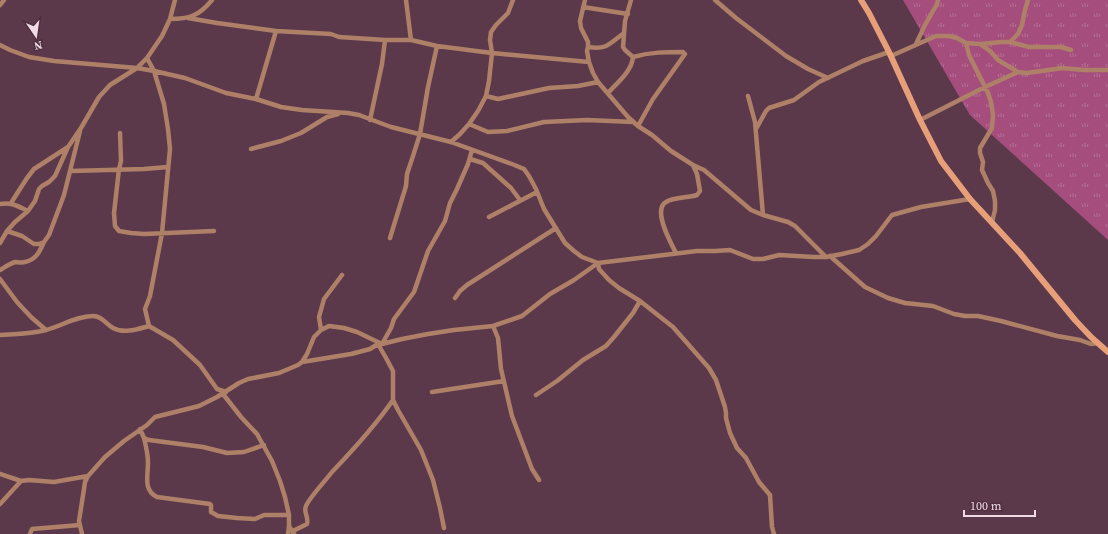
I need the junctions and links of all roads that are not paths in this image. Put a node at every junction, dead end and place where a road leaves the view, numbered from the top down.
1 (4, 0) edge
2 (175, 0) edge
3 (212, 0) edge
4 (406, 0) edge
5 (513, 0) edge
6 (585, 0) edge
7 (631, 0) edge
8 (714, 0) edge
9 (861, 0) edge
10 (938, 0) edge
11 (1028, 0) edge
12 (0, 5) edge
13 (583, 8) junction
14 (628, 14) junction
15 (188, 18) junction
16 (170, 19) junction
17 (276, 31) junction
18 (624, 33) junction
19 (385, 40) junction
20 (411, 40) junction
21 (1010, 42) junction
22 (966, 43) junction
23 (916, 44) junction
24 (980, 44) junction
25 (0, 45) edge
26 (437, 46) junction
27 (588, 47) junction
28 (1071, 50) dead end
29 (492, 53) junction
30 (890, 54) junction
31 (633, 57) junction
32 (147, 58) junction
33 (589, 62) junction
34 (137, 68) junction
35 (1108, 70) edge
36 (154, 71) junction
37 (1018, 72) junction
38 (828, 78) junction
39 (598, 82) junction
40 (985, 87) junction
41 (608, 93) junction
42 (486, 96) junction
43 (748, 96) dead end
44 (256, 99) junction
45 (341, 113) junction
46 (370, 120) junction
47 (920, 120) junction
48 (633, 122) junction
49 (468, 124) junction
50 (638, 126) junction
51 (81, 128) junction
52 (756, 129) junction
53 (120, 133) dead end
54 (420, 134) junction
55 (451, 142) junction
56 (68, 147) junction
57 (251, 149) dead end
58 (472, 150) junction
59 (470, 159) junction
60 (692, 165) junction
61 (168, 167) junction
62 (119, 169) junction
63 (70, 171) junction
64 (537, 192) junction
65 (970, 199) junction
66 (520, 200) junction
67 (11, 203) junction
68 (0, 204) edge
69 (28, 211) junction
70 (763, 215) junction
71 (489, 217) dead end
72 (992, 222) junction
73 (556, 228) junction
74 (7, 231) junction
75 (214, 231) dead end
76 (162, 233) junction
77 (390, 238) dead end
78 (44, 242) junction
79 (0, 243) edge
80 (676, 253) junction
81 (828, 257) junction
82 (598, 263) junction
83 (0, 270) edge
84 (342, 275) dead end
85 (0, 279) edge
86 (455, 298) dead end
87 (640, 301) junction
88 (149, 326) junction
89 (493, 326) junction
90 (46, 330) junction
91 (321, 330) junction
92 (0, 335) edge
93 (380, 344) junction
94 (1098, 344) junction
95 (1108, 352) edge
96 (302, 362) junction
97 (504, 381) junction
98 (432, 392) dead end
99 (223, 394) junction
100 (536, 395) dead end
101 (393, 400) junction
102 (140, 429) junction
103 (144, 438) junction
104 (264, 445) junction
105 (0, 474) edge
106 (88, 476) junction
107 (539, 480) dead end
108 (21, 481) junction
109 (0, 504) edge
110 (289, 515) junction
111 (80, 525) junction
112 (289, 526) junction
113 (444, 528) dead end
114 (294, 533) edge
115 (30, 534) edge
116 (82, 534) edge
117 (288, 534) edge
118 (774, 534) edge

1 - 12 street
2 - 16 street
3 - 15 street
4 - 20 street
5 - 29 street
6 - 13 street
7 - 14 street
8 - 38 street
9 - 30 street
10 - 23 street
11 - 21 street
13 - 14 street
13 - 27 street
14 - 18 street
15 - 16 street
15 - 17 street
16 - 32 street
17 - 19 street
17 - 44 street
18 - 27 street
18 - 31 street
19 - 20 street
19 - 46 street
20 - 26 street
21 - 24 street
21 - 28 street
22 - 23 street
22 - 24 street
22 - 40 street
23 - 30 street
24 - 37 street
25 - 34 street
26 - 29 street
26 - 54 street
27 - 33 street
29 - 33 street
29 - 42 street
30 - 38 street
30 - 47 street
31 - 41 street
31 - 50 street
32 - 34 street
32 - 36 street
33 - 39 street
34 - 36 street
34 - 51 street
35 - 37 street
36 - 44 street
36 - 61 street
37 - 40 street
38 - 52 street
39 - 41 street
39 - 42 street
40 - 47 street
40 - 72 street
41 - 48 street
42 - 49 street
43 - 52 street
44 - 45 street
45 - 46 street
45 - 57 street
46 - 54 street
47 - 65 street
48 - 49 street
48 - 50 street
49 - 55 street
50 - 60 street
51 - 56 street
51 - 63 street
52 - 70 street
53 - 62 street
54 - 55 street
54 - 77 street
55 - 58 street
56 - 67 street
56 - 69 street
58 - 59 street
58 - 64 street
59 - 66 street
59 - 93 street
60 - 70 street
60 - 80 street
61 - 62 street
61 - 76 street
62 - 63 street
62 - 76 street
63 - 78 street
64 - 66 street
64 - 73 street
65 - 72 street
65 - 81 street
66 - 71 street
67 - 68 street
67 - 69 street
69 - 74 street
70 - 81 street
72 - 94 street
73 - 82 street
73 - 86 street
74 - 78 street
74 - 79 street
75 - 76 street
76 - 88 street
78 - 83 street
80 - 81 street
80 - 82 street
81 - 94 street
82 - 87 street
82 - 89 street
84 - 91 street
85 - 90 street
87 - 100 street
87 - 118 street
88 - 90 street
88 - 99 street
89 - 93 street
89 - 97 street
90 - 92 street
91 - 93 street
91 - 96 street
93 - 96 street
93 - 101 street
94 - 95 street
96 - 99 street
97 - 98 street
97 - 107 street
99 - 102 street
99 - 104 street
101 - 113 street
101 - 114 street
102 - 103 street
102 - 106 street
103 - 104 street
103 - 110 street
104 - 110 street
105 - 108 street
106 - 108 street
106 - 111 street
108 - 109 street
110 - 112 street
111 - 115 street
111 - 116 street
112 - 114 street
112 - 117 street

